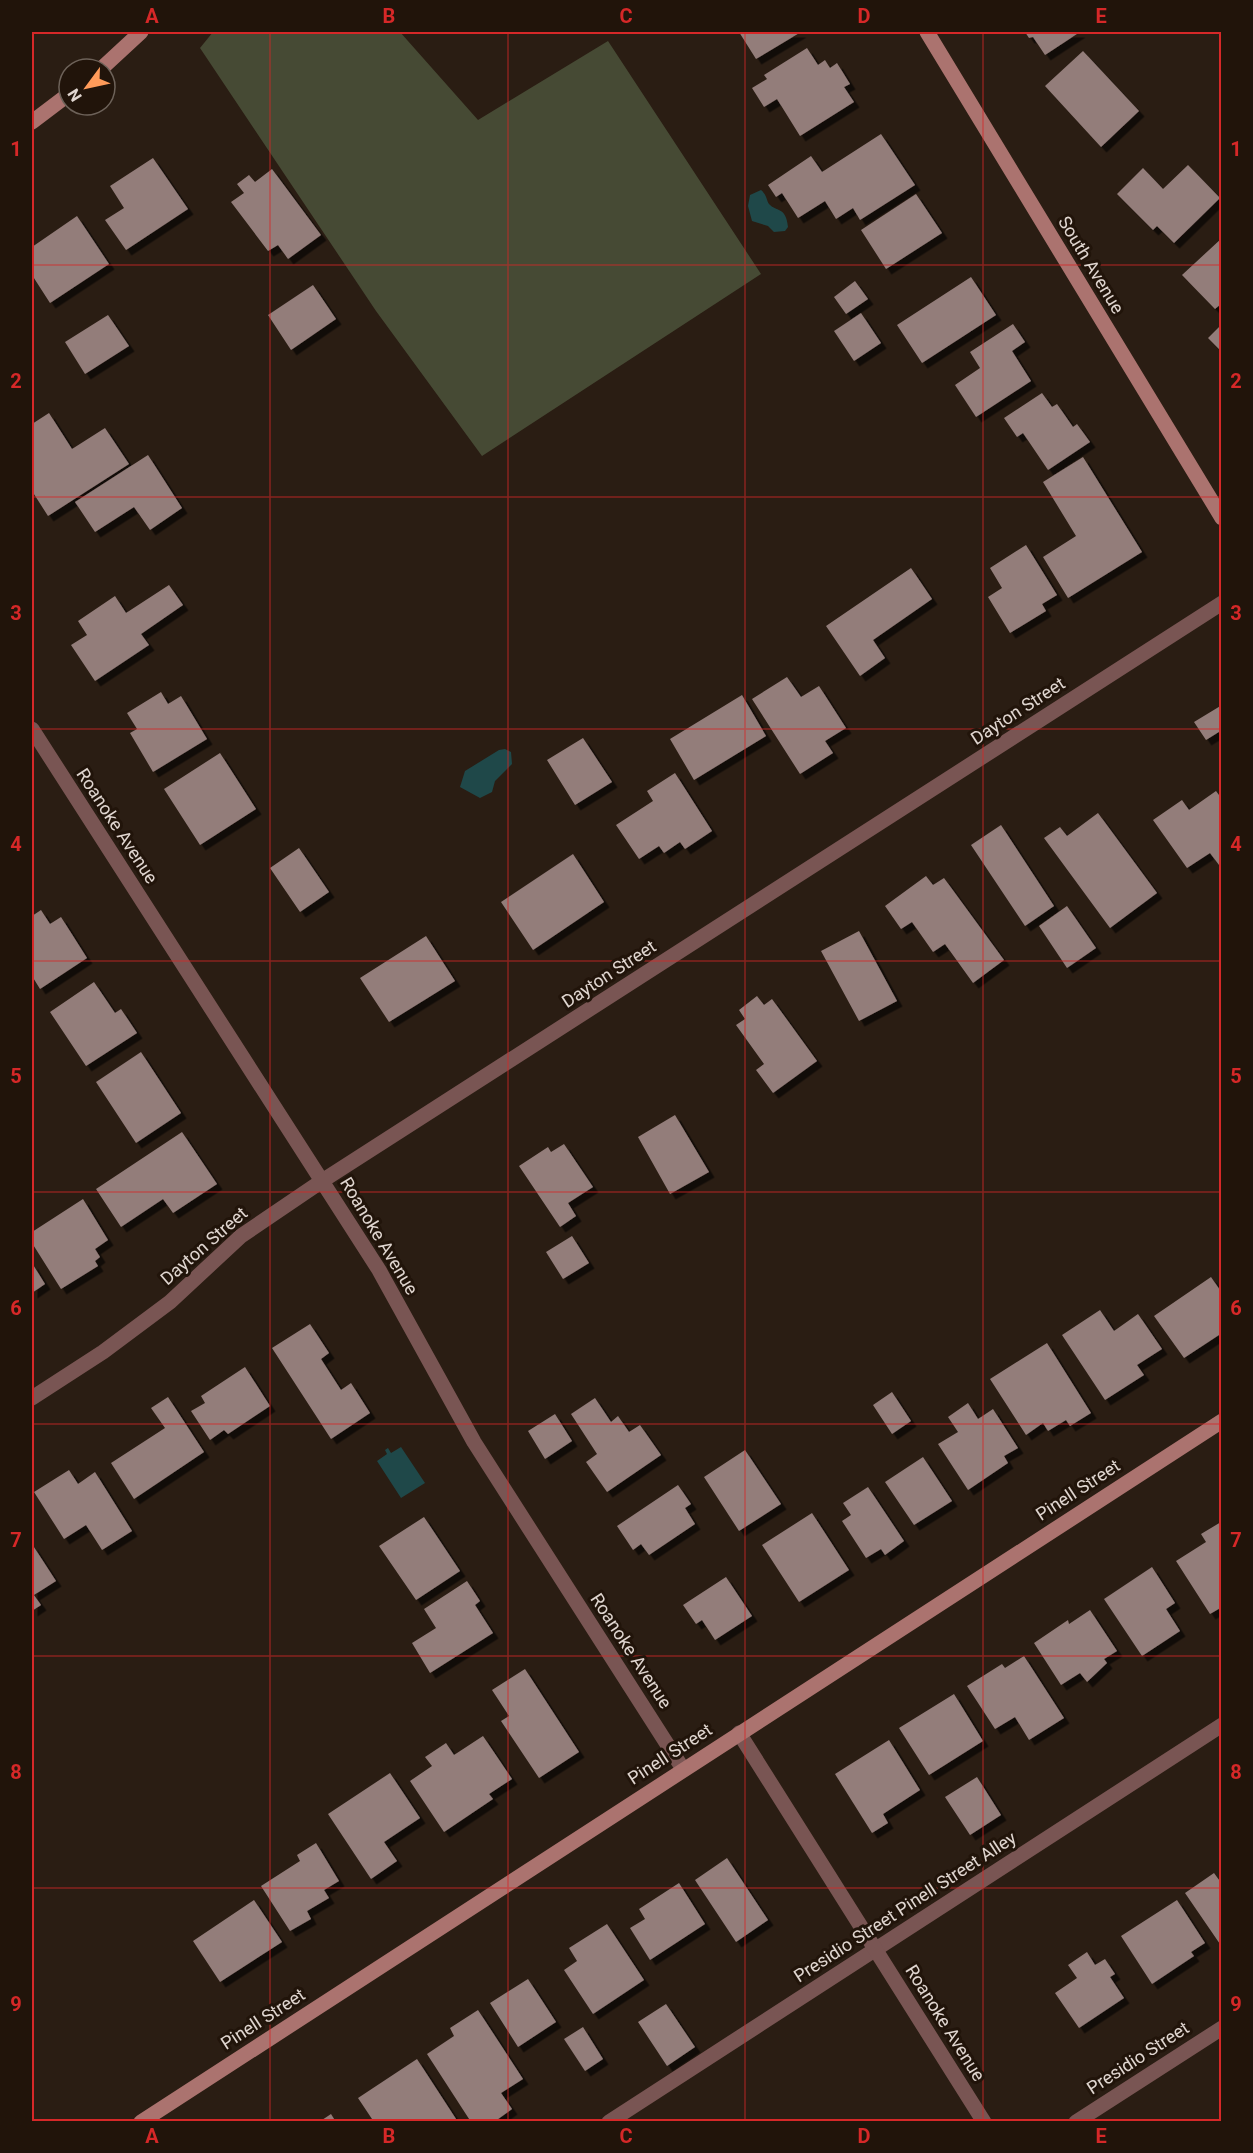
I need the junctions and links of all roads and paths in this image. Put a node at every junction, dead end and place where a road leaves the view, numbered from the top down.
1 (141, 32) edge
2 (927, 32) edge
3 (114, 57) edge
4 (57, 103) edge
5 (32, 122) edge
6 (1221, 518) edge
7 (1221, 603) edge
8 (32, 729) edge
9 (36, 746) edge
10 (322, 1181) junction
11 (32, 1398) edge
12 (1221, 1421) edge
13 (1221, 1725) edge
14 (739, 1733) junction
15 (683, 1768) junction
16 (875, 1949) junction
17 (1221, 2028) edge
18 (141, 2121) edge
19 (609, 2121) edge
20 (984, 2121) edge
21 (1076, 2121) edge

1 - 3 street
2 - 6 street, South Avenue
4 - 5 street
7 - 10 street, Dayton Street
8 - 9 street, Roanoke Avenue
9 - 10 street, Roanoke Avenue
10 - 11 street, Dayton Street
10 - 15 street, Roanoke Avenue
12 - 14 street, Pinell Street
13 - 16 street, Presidio Street Pinell Street Alley
14 - 15 street, Pinell Street
14 - 16 street, Roanoke Avenue
15 - 18 street, Pinell Street
16 - 19 street, Presidio Street Pinell Street Alley
16 - 20 street, Roanoke Avenue
17 - 21 street, Presidio Street

